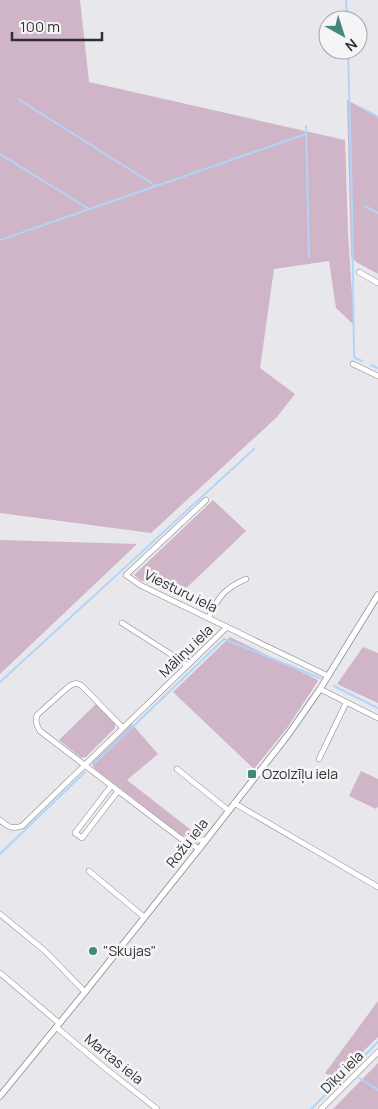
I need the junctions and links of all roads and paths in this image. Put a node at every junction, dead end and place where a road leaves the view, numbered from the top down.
1 (358, 272) dead end
2 (378, 283) edge
3 (353, 364) dead end
4 (378, 376) edge
5 (206, 500) dead end
6 (246, 579) dead end
7 (378, 595) edge
8 (209, 617) junction
9 (122, 623) dead end
10 (227, 627) junction
11 (187, 666) junction
12 (328, 676) junction
13 (320, 689) junction
14 (346, 702) junction
15 (378, 718) edge
16 (122, 727) junction
17 (319, 759) dead end
18 (84, 764) junction
19 (177, 768) dead end
20 (111, 786) junction
21 (118, 791) junction
22 (234, 803) junction
23 (228, 810) junction
24 (0, 820) edge
25 (183, 840) junction
26 (206, 840) junction
27 (199, 850) junction
28 (89, 871) dead end
29 (378, 887) edge
30 (0, 914) edge
31 (144, 917) junction
32 (0, 973) edge
33 (85, 992) junction
34 (58, 1025) junction
35 (378, 1052) edge
36 (0, 1096) edge
37 (157, 1109) edge
38 (322, 1109) edge

1 - 2 street
3 - 4 street
5 - 8 street, Viesturu iela
6 - 8 street
7 - 12 street, Rožu iela
8 - 10 street, Viesturu iela
9 - 11 street
10 - 11 street, Māliņu iela
10 - 12 street, Māliņu iela
11 - 16 street, Māliņu iela
12 - 13 street, Rožu iela
13 - 14 street
13 - 22 street, Rožu iela
14 - 15 street
14 - 17 street
16 - 18 street, Māliņu iela
16 - 18 street
18 - 20 street
18 - 24 street, Māliņu iela
19 - 23 street
20 - 21 street
20 - 21 street
21 - 25 street
22 - 23 street, Rožu iela
22 - 29 street
23 - 26 street, Rožu iela
25 - 26 street
25 - 27 street
26 - 27 street, Rožu iela
27 - 31 street, Rožu iela
28 - 31 street
30 - 33 street
31 - 33 street, Rožu iela
32 - 34 street, Martas iela
33 - 34 street, Rožu iela
34 - 36 street, Rožu iela
34 - 37 street, Martas iela
35 - 38 street, Dīķu iela

